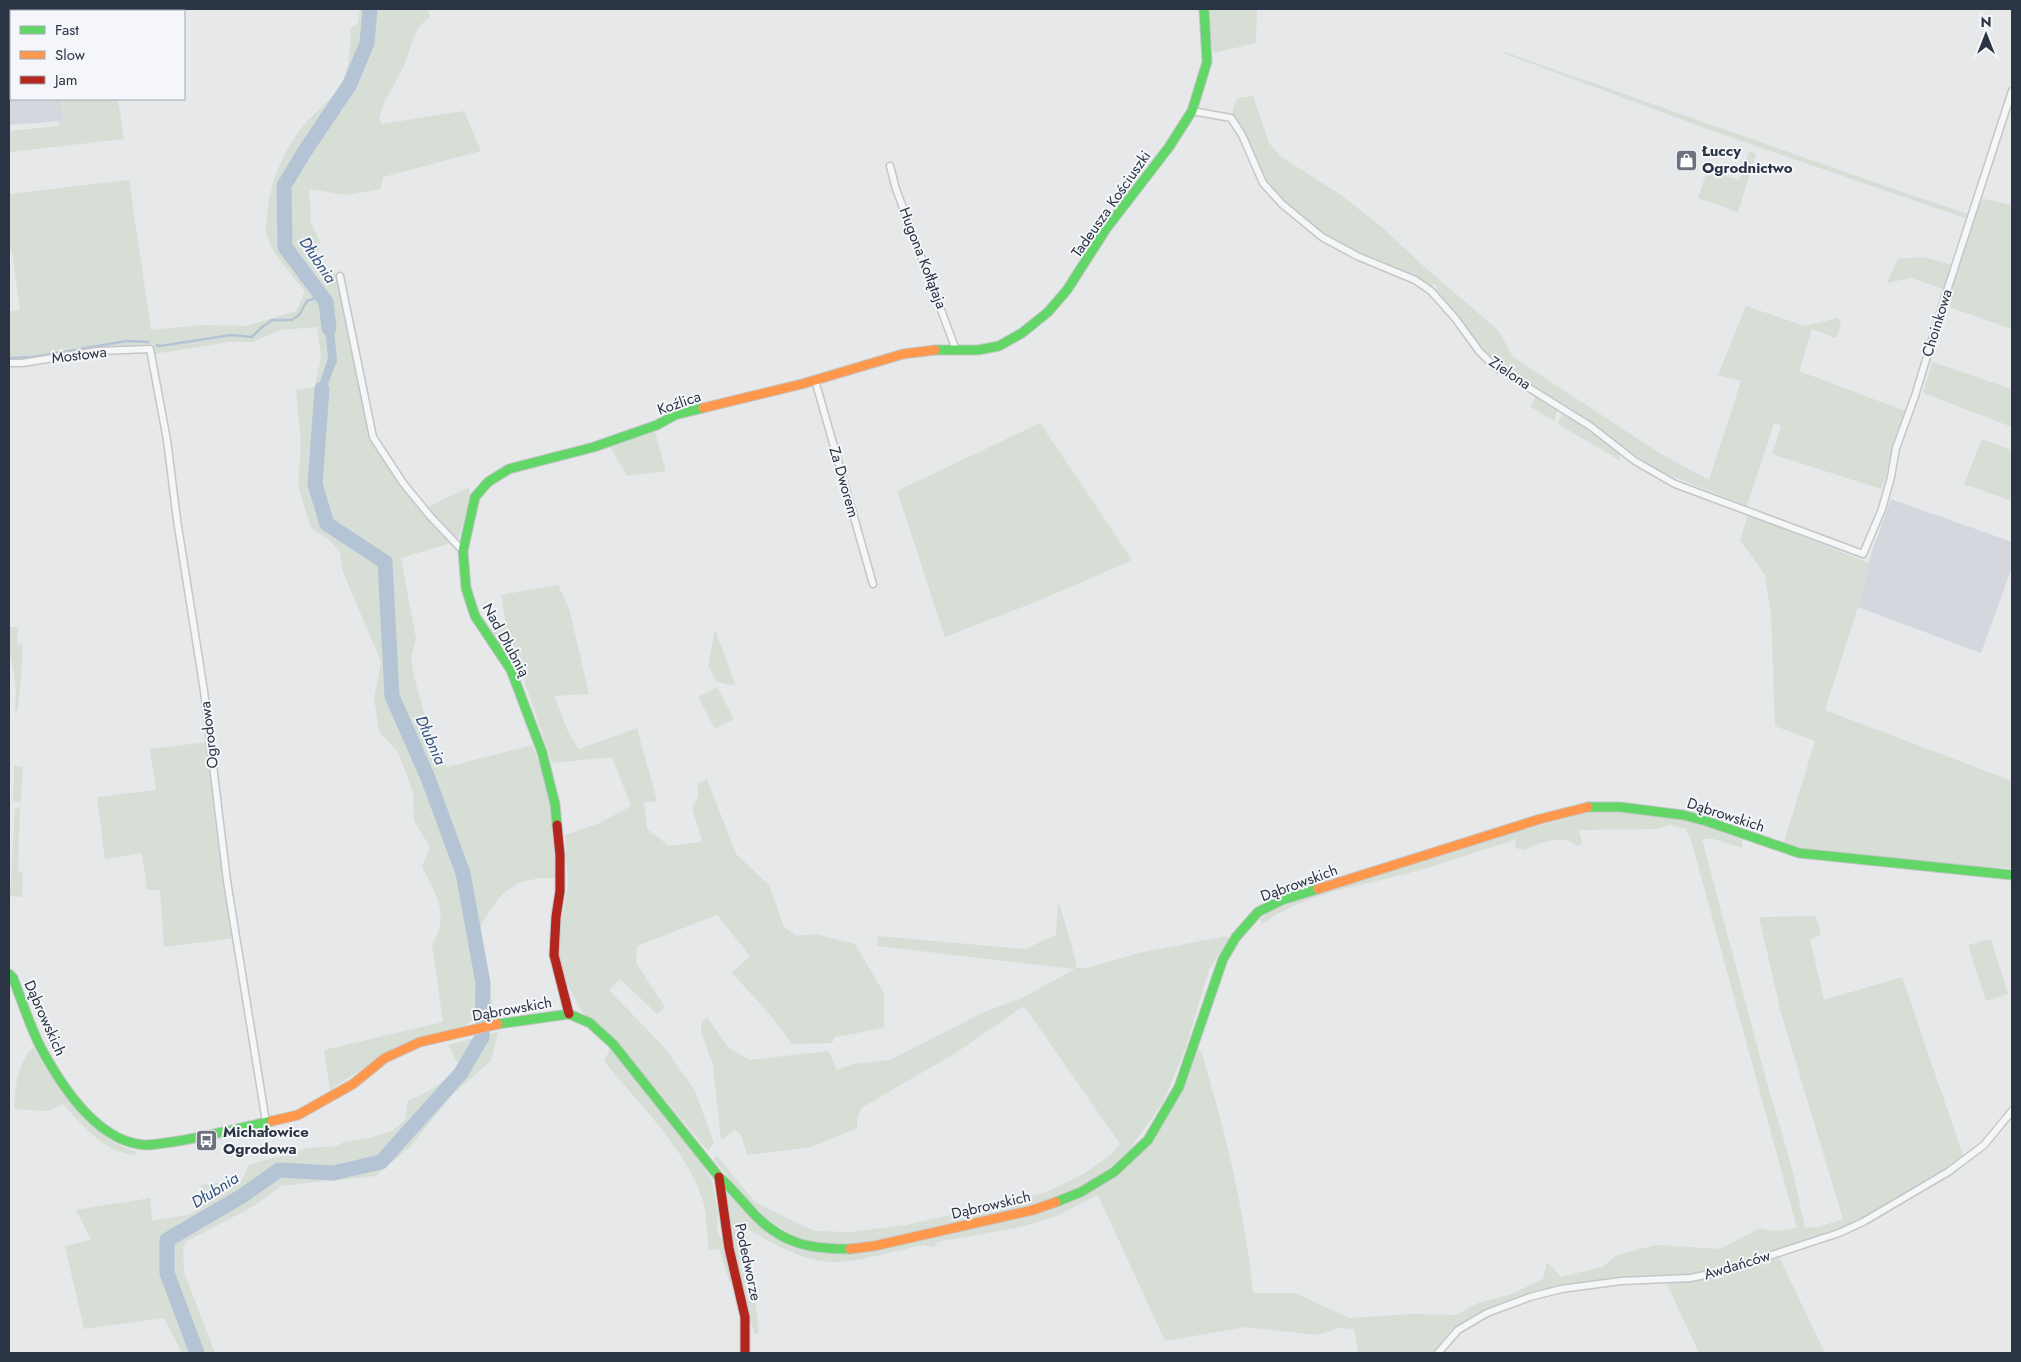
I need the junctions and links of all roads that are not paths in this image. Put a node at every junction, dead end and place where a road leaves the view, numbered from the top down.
1 (1204, 9) edge
2 (2012, 91) edge
3 (1192, 111) junction
4 (890, 166) dead end
5 (340, 276) dead end
6 (150, 348) joint
7 (956, 350) junction
8 (9, 363) edge
9 (815, 380) junction
10 (463, 551) junction
11 (1863, 554) joint
12 (873, 584) dead end
13 (2012, 875) edge
14 (9, 974) edge
15 (569, 1014) junction
16 (2012, 1111) edge
17 (266, 1122) junction
18 (719, 1177) junction
19 (745, 1353) edge
20 (1438, 1353) edge

1 - 3 street, Tadeusza Kościuszki
2 - 11 street, Choinkowa
3 - 7 street, Tadeusza Kościuszki
3 - 11 street, Zielona
4 - 7 street, Hugona Kołłątaja
5 - 10 street
6 - 8 street, Mostowa
6 - 17 street, Ogrodowa
7 - 9 street, Koźlica
9 - 10 street, Koźlica
9 - 12 street, Za Dworem
10 - 15 street, Nad Dłubnią
13 - 18 street, Dąbrowskich
14 - 17 street, Dąbrowskich
15 - 17 street, Dąbrowskich
15 - 18 street, Dąbrowskich
16 - 20 street, Awdańców
18 - 19 street, Podedworze

